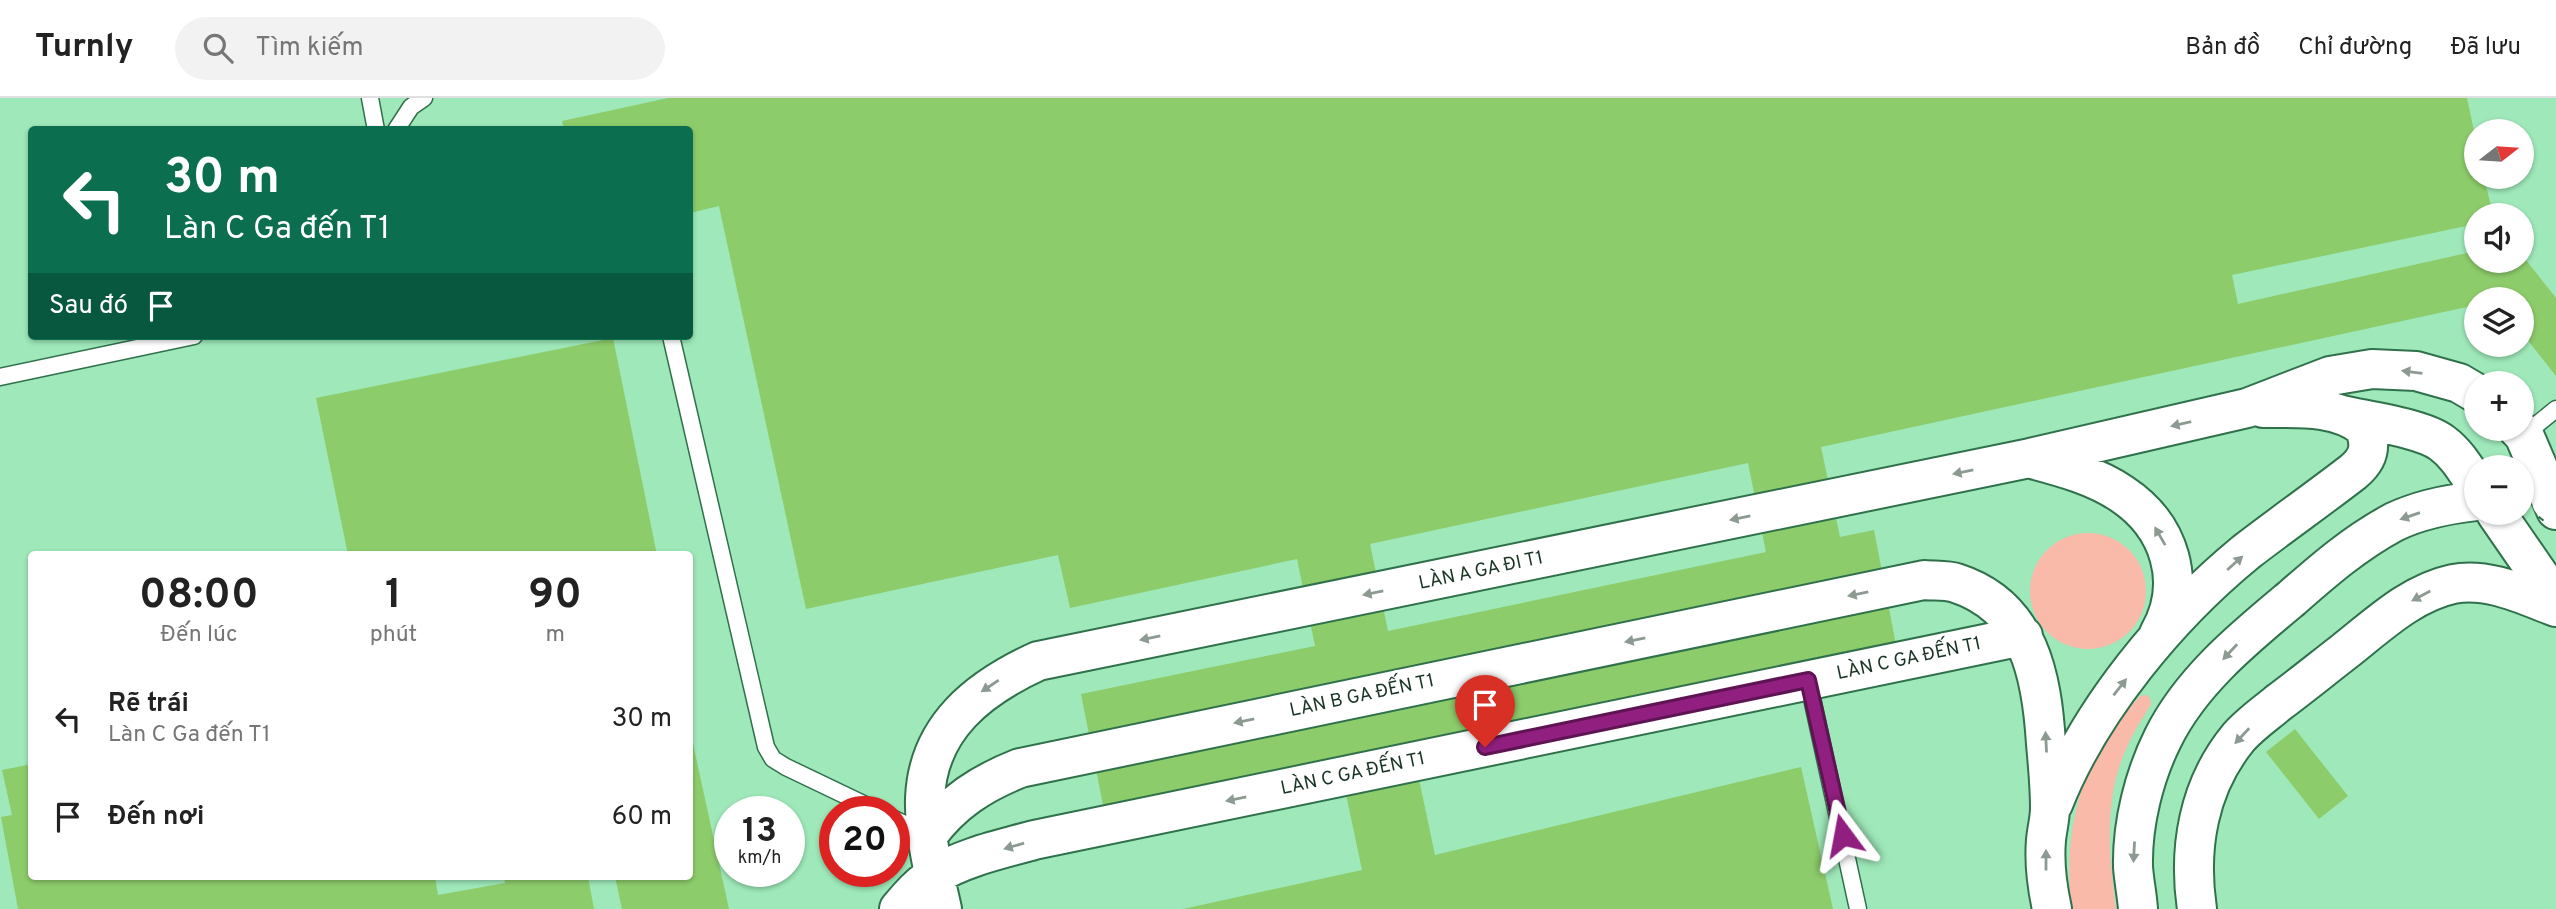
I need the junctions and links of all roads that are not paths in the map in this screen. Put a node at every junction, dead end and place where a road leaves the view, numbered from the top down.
1 (370, 98) edge
2 (424, 98) edge
3 (375, 126) edge
4 (399, 126) edge
5 (175, 340) edge
6 (672, 340) edge
7 (0, 377) edge
8 (2464, 386) edge
9 (2247, 408) junction
10 (2556, 409) edge
11 (2328, 411) junction
12 (2534, 423) edge
13 (2524, 441) edge
14 (2030, 458) junction
15 (2464, 467) edge
16 (2464, 503) edge
17 (2548, 504) edge
18 (2506, 525) edge
19 (2550, 581) edge
20 (2477, 582) junction
21 (2556, 607) edge
22 (2023, 636) junction
23 (2152, 646) junction
24 (1808, 680) junction
25 (847, 796) edge
26 (2050, 810) junction
27 (911, 827) edge
28 (938, 892) edge
29 (899, 909) edge
30 (1858, 909) edge
31 (2052, 909) edge
32 (2138, 909) edge
33 (2197, 909) edge

1 - 3 lane
2 - 4 lane
5 - 7 lane
6 - 25 lane
8 -> 9 street
9 - 11 street
9 -> 14 street, LÀN A GA ĐI T1
10 - 12 lane
11 - 15 street
23 -> 11 street
13 - 17 street
23 -> 14 street
14 -> 27 street, LÀN A GA ĐI T1
16 -> 32 street
18 - 19 street
19 - 20 street
20 - 21 street
20 -> 33 street
22 - 24 street, LÀN C GA ĐẾN T1
26 -> 22 street
22 -> 27 street, LÀN B GA ĐẾN T1
26 -> 23 street
24 -> 28 street, LÀN C GA ĐẾN T1
24 - 30 lane
31 -> 26 street
27 - 28 street, LÀN A GA ĐI T1
28 - 29 street, LÀN C GA ĐẾN T1

